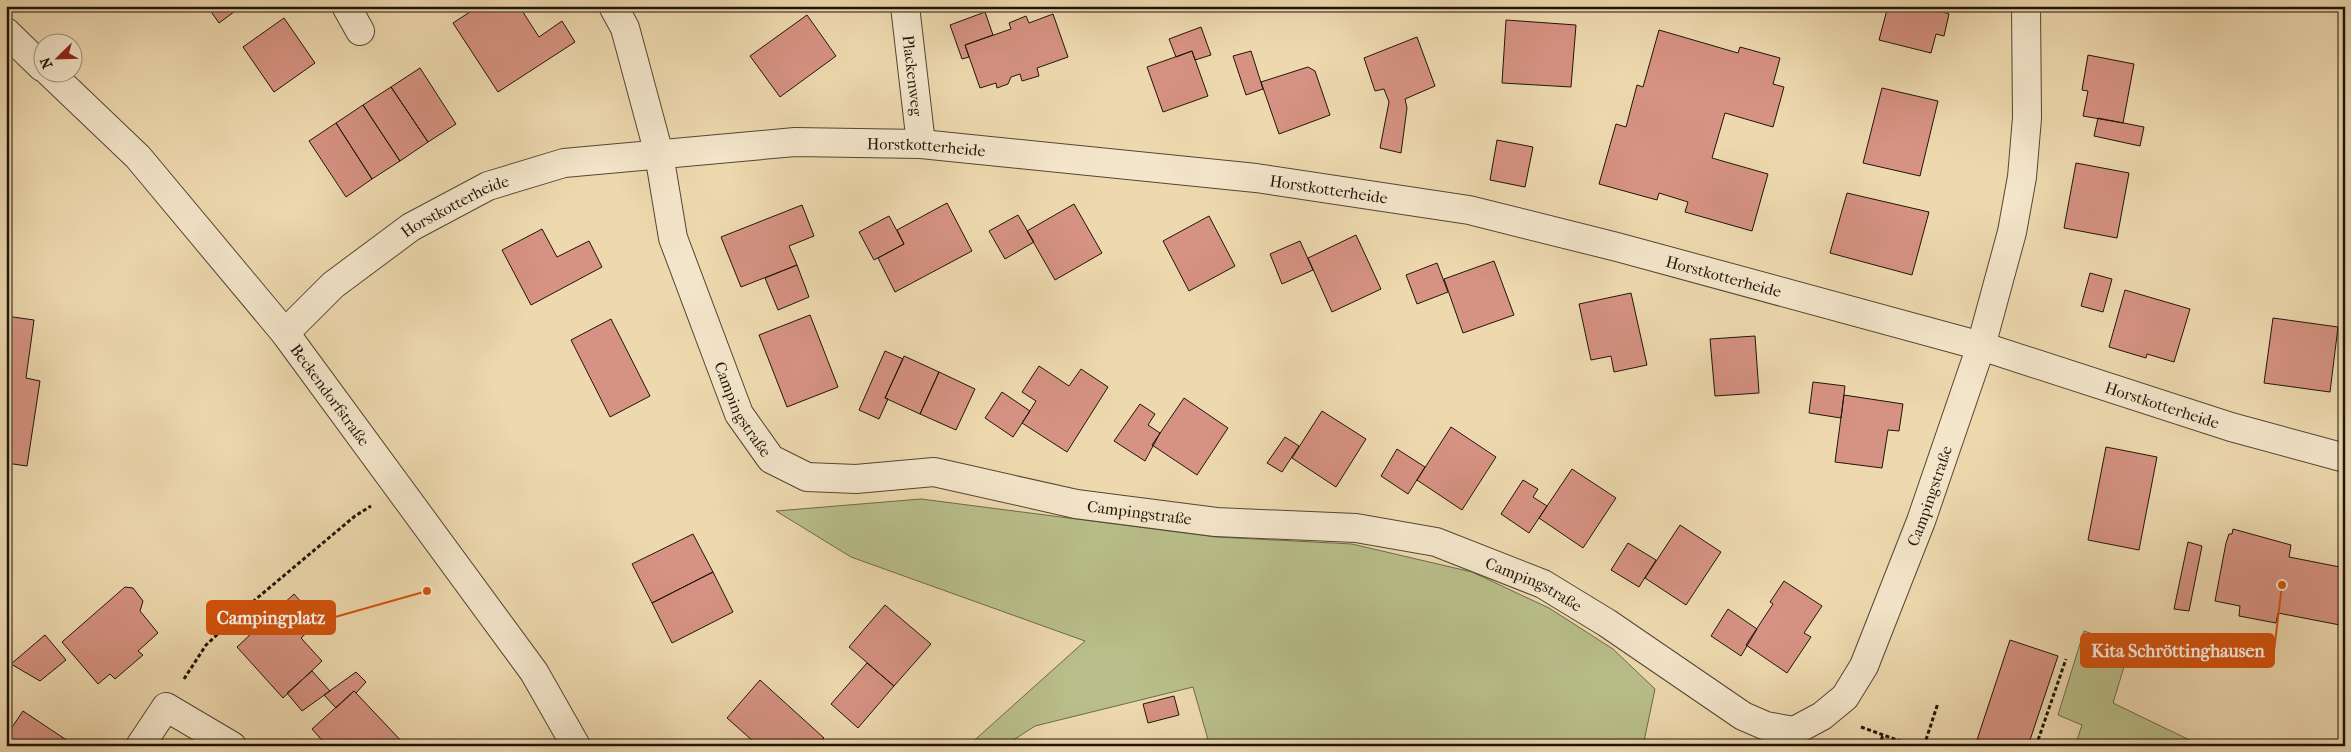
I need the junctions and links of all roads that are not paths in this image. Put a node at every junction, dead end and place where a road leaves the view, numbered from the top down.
1 (346, 6) edge
2 (613, 6) edge
3 (905, 6) edge
4 (2026, 6) edge
5 (360, 31) dead end
6 (6, 32) edge
7 (32, 57) edge
8 (59, 82) edge
9 (921, 144) junction
10 (659, 154) junction
11 (286, 332) junction
12 (1981, 346) junction
13 (2345, 458) edge
14 (1793, 739) edge
15 (140, 746) edge
16 (232, 746) edge
17 (576, 746) edge

1 - 5 street
2 - 10 street
3 - 9 street, Plackenweg
4 - 12 street
6 - 7 street
8 - 11 street, Beckendorfstraße
9 - 10 street, Horstkotterheide
9 - 12 street, Horstkotterheide
10 - 11 street, Horstkotterheide
10 - 14 street, Campingstraße
11 - 17 street, Beckendorfstraße
12 - 13 street, Horstkotterheide
12 - 14 street, Campingstraße
15 - 16 street

